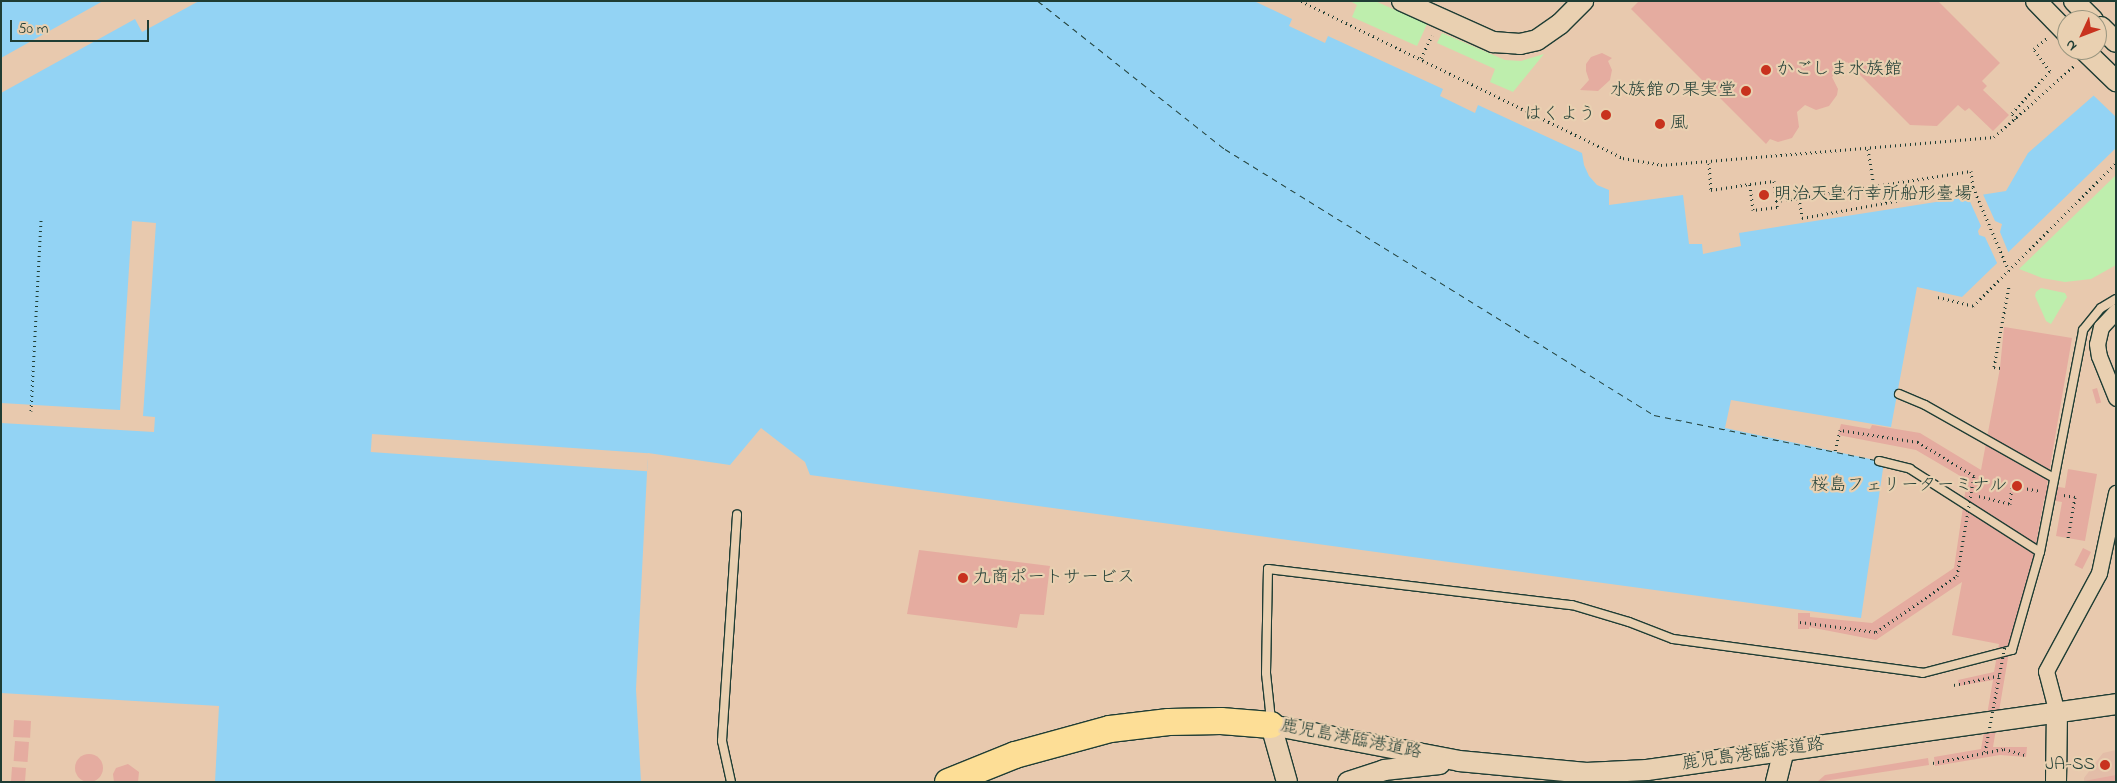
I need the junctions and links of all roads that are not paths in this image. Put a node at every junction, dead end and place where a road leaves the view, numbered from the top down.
1 (1402, 1) edge
2 (1583, 1) edge
3 (2036, 1) edge
4 (2074, 1) edge
5 (2083, 10) edge
6 (2057, 23) edge
7 (2087, 60) edge
8 (2116, 81) edge
9 (2116, 299) edge
10 (2116, 311) edge
11 (1899, 394) dead end
12 (2116, 398) edge
13 (1878, 461) dead end
14 (2054, 478) junction
15 (2116, 493) edge
16 (737, 514) dead end
17 (2040, 552) junction
18 (2116, 704) edge
19 (2056, 713) junction
20 (1271, 725) junction
21 (1784, 751) junction
22 (1459, 761) junction
23 (1581, 777) edge
24 (731, 782) edge
25 (948, 782) edge
26 (1287, 782) edge
27 (1348, 782) edge
28 (1776, 782) edge
29 (2056, 782) edge

1 - 2 street
3 - 6 street
4 - 5 street
7 - 8 street, bridge
9 - 14 lane
10 - 12 street
11 - 14 lane
13 - 17 lane
14 - 17 lane
15 - 19 street
16 - 24 lane
17 - 20 lane
18 - 19 street, 鹿児島港臨港道路
19 - 21 street, 鹿児島港臨港道路
19 - 29 street
20 - 22 street, 鹿児島港臨港道路
20 - 25 highway
20 - 26 street
21 - 23 street, 鹿児島港臨港道路
21 - 28 street
22 - 23 street, 鹿児島港臨港道路
22 - 27 street

